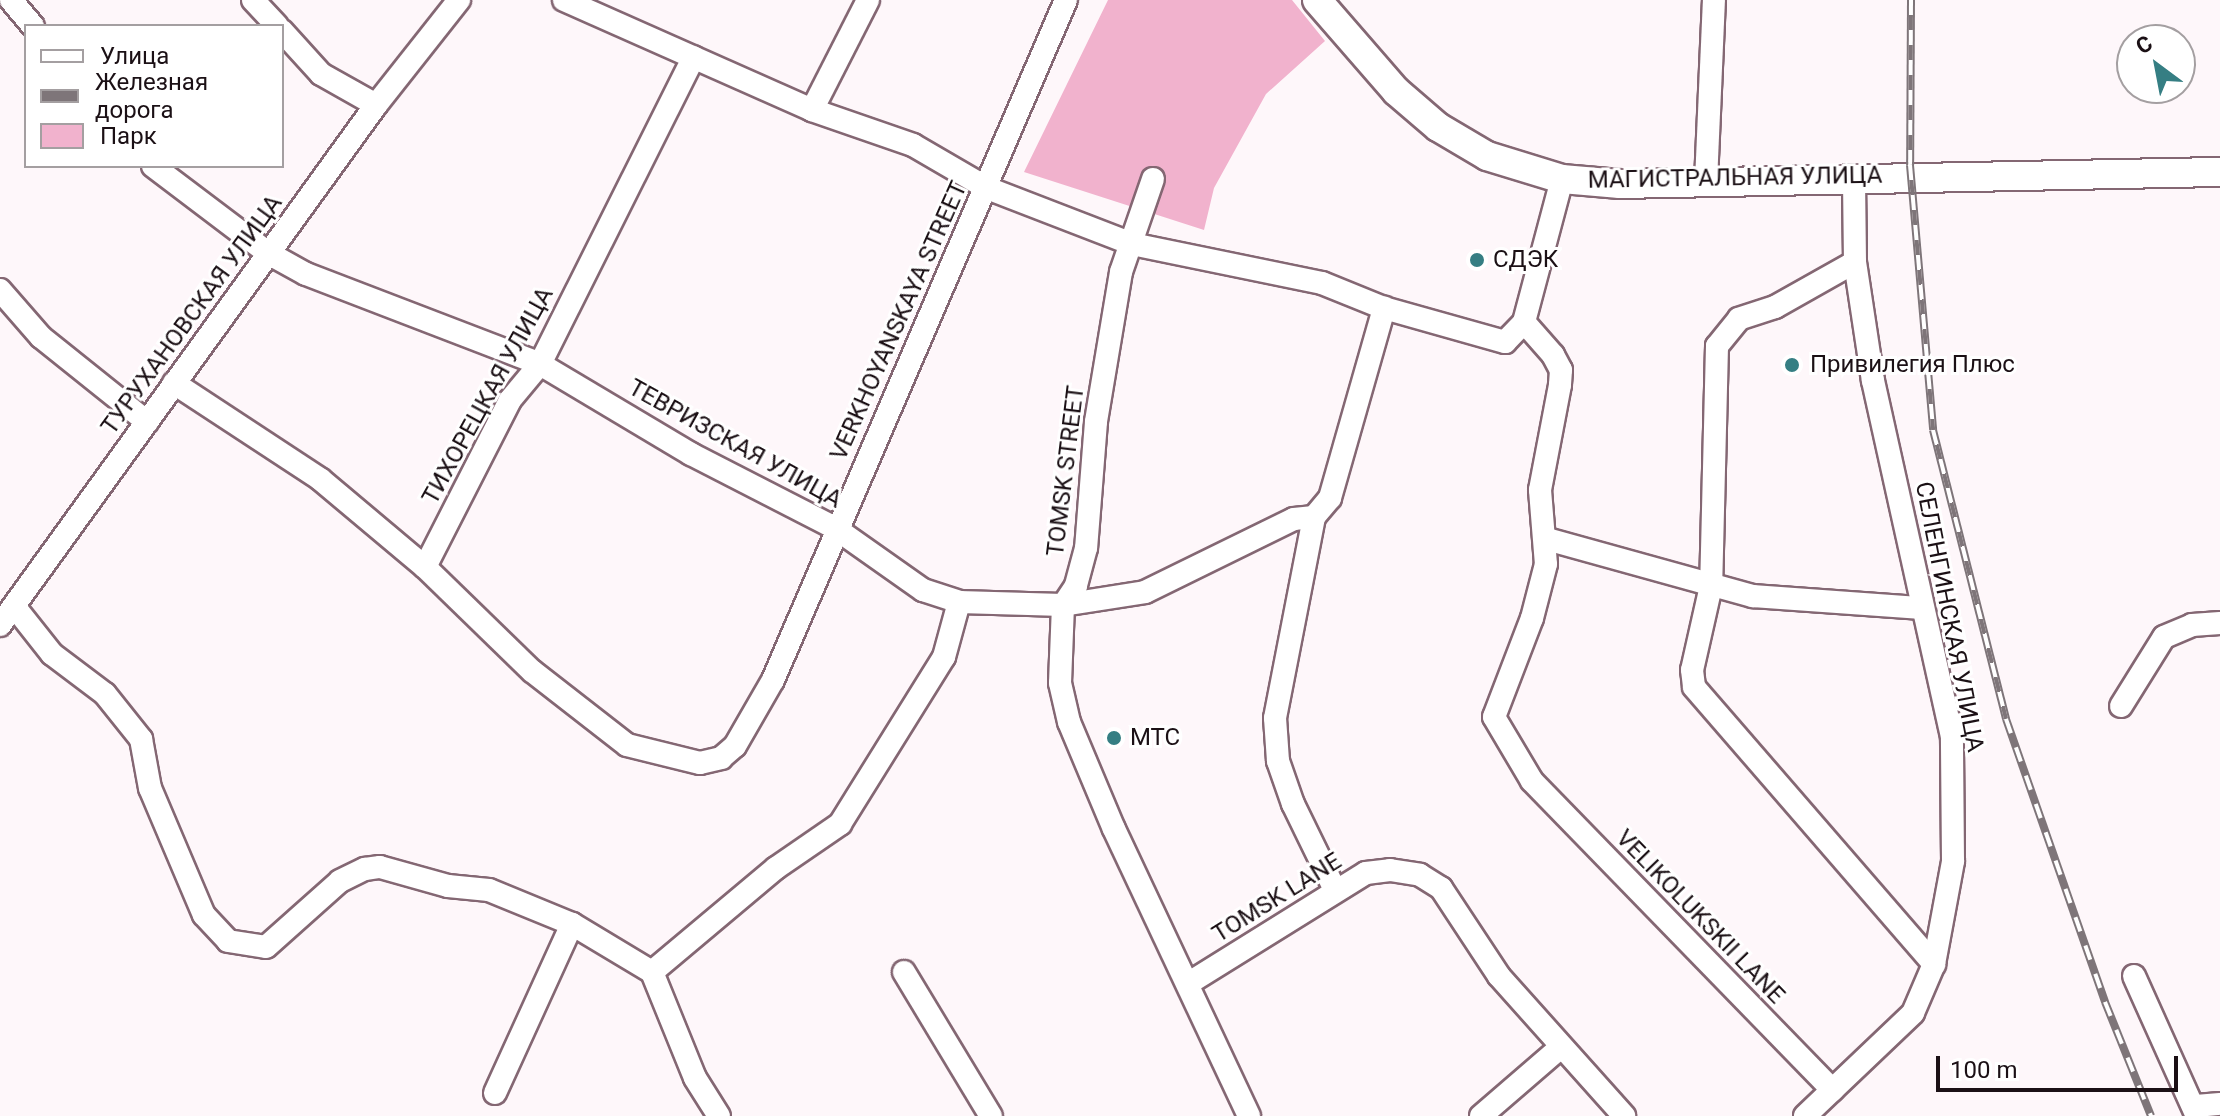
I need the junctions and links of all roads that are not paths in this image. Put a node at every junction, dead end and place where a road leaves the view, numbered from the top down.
1 (11, 0) edge
2 (253, 0) edge
3 (459, 0) edge
4 (564, 0) edge
5 (868, 0) edge
6 (1066, 0) edge
7 (1317, 0) edge
8 (1714, 0) edge
9 (31, 24) edge
10 (275, 24) edge
11 (284, 33) edge
12 (694, 57) junction
13 (376, 105) junction
14 (812, 110) junction
15 (156, 168) edge
16 (2220, 172) edge
17 (1854, 176) junction
18 (1153, 179) dead end
19 (1562, 179) junction
20 (1706, 182) junction
21 (987, 188) junction
22 (1132, 244) junction
23 (268, 253) junction
24 (1855, 262) junction
25 (0, 290) edge
26 (1384, 308) junction
27 (1524, 322) junction
28 (540, 364) junction
29 (174, 383) junction
30 (147, 422) junction
31 (1314, 517) junction
32 (835, 528) junction
33 (1547, 539) junction
34 (425, 567) junction
35 (1711, 586) junction
36 (959, 602) junction
37 (1063, 605) junction
38 (14, 606) junction
39 (1922, 608) junction
40 (2220, 623) edge
41 (0, 625) edge
42 (2121, 706) dead end
43 (1335, 890) junction
44 (572, 924) junction
45 (1934, 964) junction
46 (652, 972) junction
47 (904, 972) dead end
48 (2134, 976) dead end
49 (1189, 983) junction
50 (1561, 1047) junction
51 (1832, 1090) junction
52 (495, 1093) dead end
53 (2220, 1104) edge
54 (2197, 1111) edge
55 (719, 1116) edge
56 (991, 1116) edge
57 (1249, 1116) edge
58 (1481, 1116) edge
59 (1624, 1116) edge
60 (1805, 1116) edge

1 - 9 street
2 - 10 street
3 - 13 street, ТУРУХАНОВСКАЯ УЛИЦА
4 - 12 street
5 - 14 street
6 - 21 street, VERKHOYANSKAYA STREET
7 - 19 main road, МАГИСТРАЛЬНАЯ УЛИЦА
8 - 20 street
11 - 13 street
12 - 14 street
12 - 28 street, ТИХОРЕЦКАЯ УЛИЦА
13 - 23 street, ТУРУХАНОВСКАЯ УЛИЦА
14 - 21 street
15 - 23 street, ТЕВРИЗСКАЯ УЛИЦА
16 - 17 main road, МАГИСТРАЛЬНАЯ УЛИЦА
17 - 20 main road, МАГИСТРАЛЬНАЯ УЛИЦА
17 - 24 street, СЕЛЕНГИНСКАЯ УЛИЦА
18 - 22 street, TOMSK STREET
19 - 20 main road, МАГИСТРАЛЬНАЯ УЛИЦА
19 - 27 street
21 - 22 street
21 - 32 street, VERKHOYANSKAYA STREET
22 - 26 street
22 - 37 street, TOMSK STREET
23 - 28 street, ТЕВРИЗСКАЯ УЛИЦА
23 - 29 street, ТУРУХАНОВСКАЯ УЛИЦА
24 - 35 street
24 - 39 street, СЕЛЕНГИНСКАЯ УЛИЦА
25 - 30 street
26 - 27 street
26 - 31 street
27 - 33 street
28 - 32 street, ТЕВРИЗСКАЯ УЛИЦА
28 - 34 street, ТИХОРЕЦКАЯ УЛИЦА
29 - 30 street, ТУРУХАНОВСКАЯ УЛИЦА
29 - 34 street
30 - 38 street, ТУРУХАНОВСКАЯ УЛИЦА
31 - 37 street, ТЕВРИЗСКАЯ УЛИЦА
31 - 43 street
32 - 34 street, VERKHOYANSKAYA STREET
32 - 36 street, ТЕВРИЗСКАЯ УЛИЦА
33 - 35 street
33 - 51 street, VELIKOLUKSKII LANE
35 - 39 street
35 - 45 street
36 - 37 street, ТЕВРИЗСКАЯ УЛИЦА
36 - 46 street
37 - 49 street, TOMSK STREET
38 - 41 street, ТУРУХАНОВСКАЯ УЛИЦА
38 - 44 street
39 - 45 street, СЕЛЕНГИНСКАЯ УЛИЦА
40 - 42 street
43 - 49 street, TOMSK LANE
43 - 50 street, TOMSK LANE
44 - 46 street
44 - 52 street
45 - 51 street, СЕЛЕНГИНСКАЯ УЛИЦА
46 - 55 street
47 - 56 street
48 - 54 street
49 - 57 street, TOMSK STREET
50 - 58 street
50 - 59 street
51 - 60 street, СЕЛЕНГИНСКАЯ УЛИЦА
53 - 54 street

